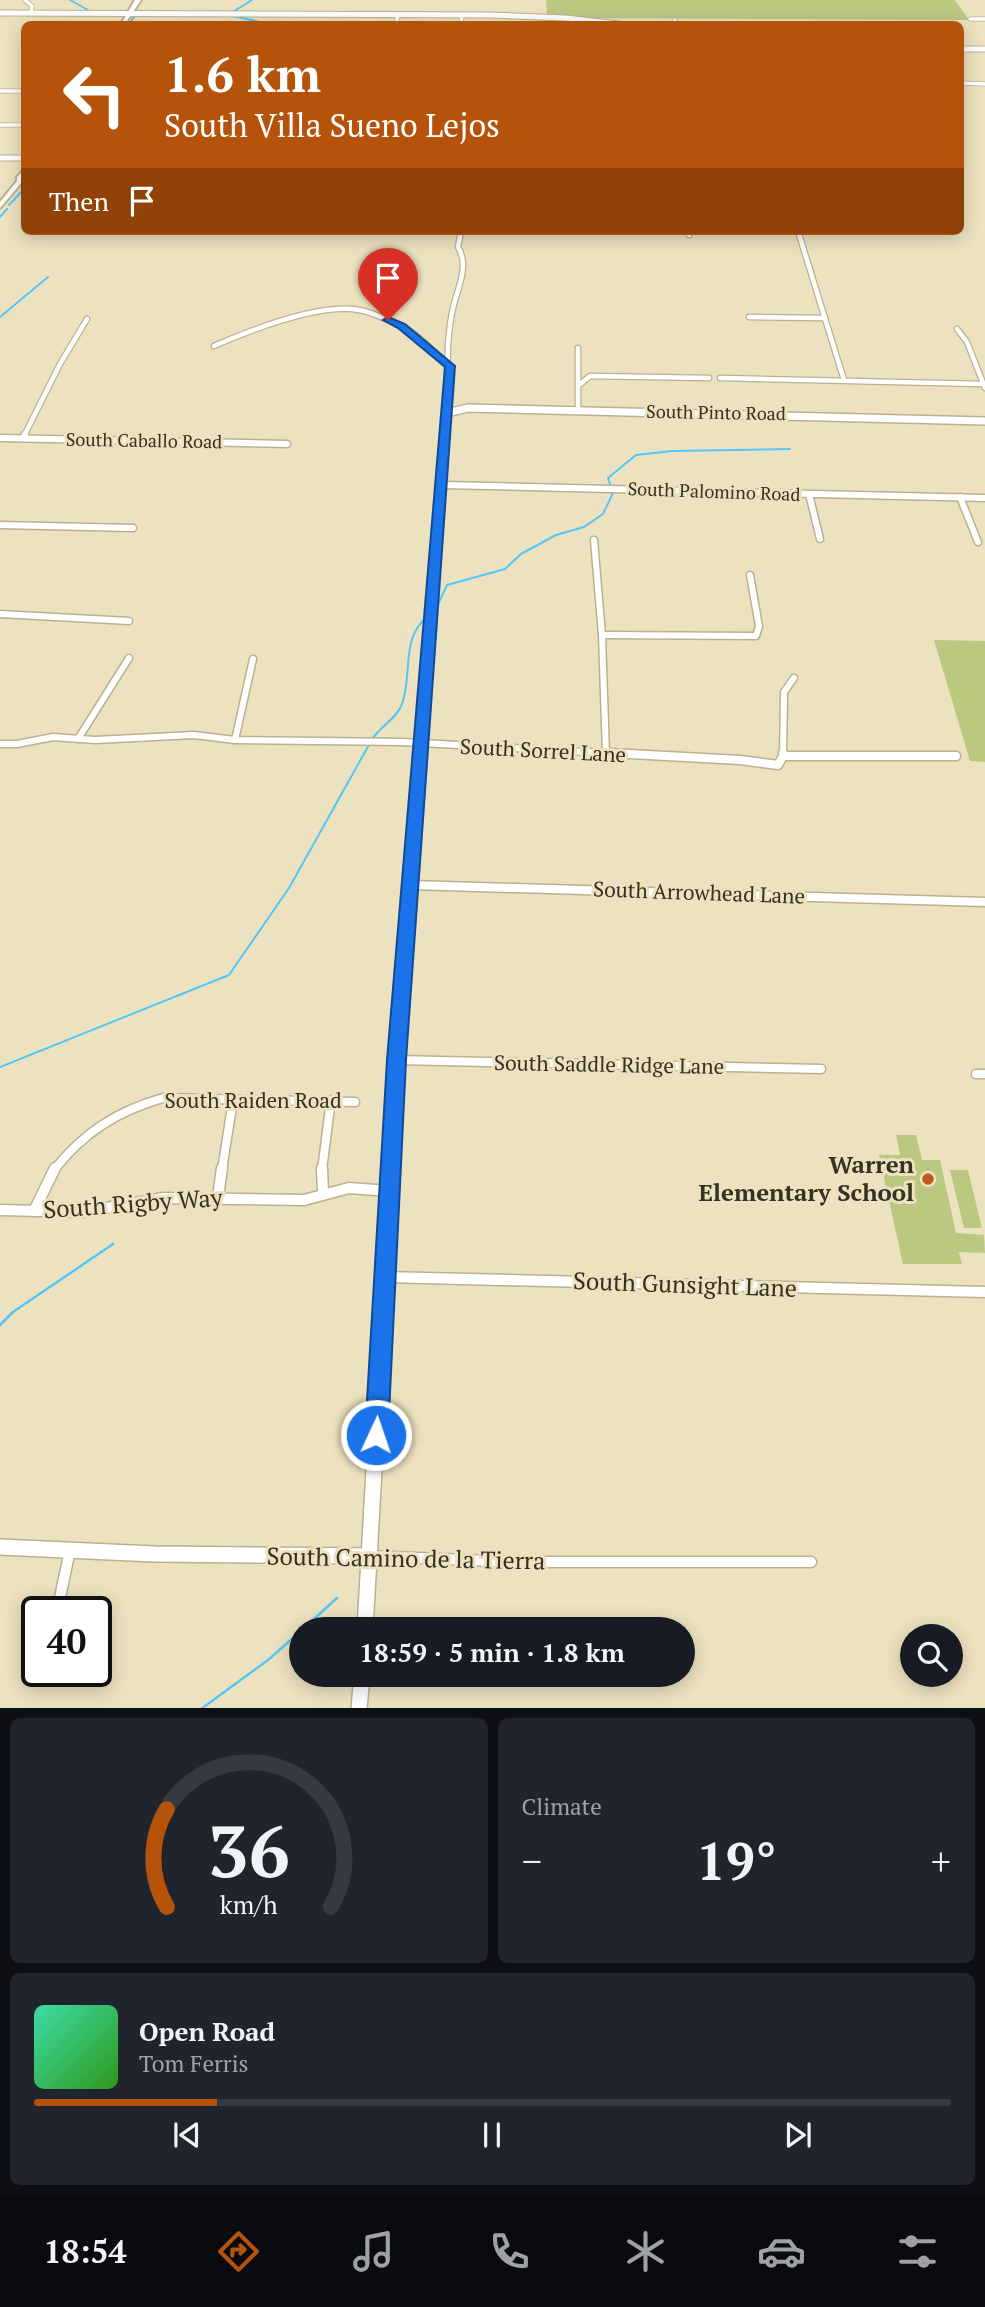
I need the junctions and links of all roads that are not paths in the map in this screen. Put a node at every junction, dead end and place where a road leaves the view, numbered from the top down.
1 (25, 0) edge
2 (132, 0) edge
3 (138, 0) edge
4 (0, 13) edge
5 (31, 13) junction
6 (127, 13) junction
7 (398, 15) junction
8 (462, 15) junction
9 (506, 16) junction
10 (970, 19) dead end
11 (985, 19) edge
12 (122, 21) edge
13 (397, 21) edge
14 (461, 21) edge
15 (505, 21) edge
16 (577, 21) edge
17 (964, 49) edge
18 (985, 50) edge
19 (964, 83) edge
20 (985, 84) edge
21 (0, 91) edge
22 (21, 91) edge
23 (0, 125) edge
24 (21, 125) edge
25 (0, 158) edge
26 (21, 158) edge
27 (21, 181) edge
28 (0, 206) edge
29 (460, 235) edge
30 (800, 235) edge
31 (749, 317) dead end
32 (825, 318) junction
33 (87, 319) dead end
34 (957, 328) dead end
35 (214, 346) dead end
36 (578, 348) dead end
37 (450, 366) junction
38 (709, 378) dead end
39 (720, 378) dead end
40 (844, 380) junction
41 (578, 386) junction
42 (984, 386) edge
43 (578, 410) junction
44 (447, 413) junction
45 (985, 421) edge
46 (0, 438) edge
47 (23, 438) junction
48 (287, 444) dead end
49 (443, 485) junction
50 (809, 494) junction
51 (960, 497) junction
52 (985, 498) edge
53 (0, 524) edge
54 (133, 527) dead end
55 (820, 539) dead end
56 (594, 540) dead end
57 (978, 542) dead end
58 (750, 575) dead end
59 (0, 614) edge
60 (129, 621) dead end
61 (602, 635) junction
62 (129, 658) dead end
63 (253, 659) dead end
64 (794, 677) dead end
65 (78, 739) junction
66 (235, 740) junction
67 (0, 744) edge
68 (422, 745) junction
69 (606, 754) junction
70 (783, 756) junction
71 (956, 756) dead end
72 (412, 885) junction
73 (985, 902) edge
74 (397, 1060) junction
75 (821, 1069) dead end
76 (233, 1100) junction
77 (331, 1100) junction
78 (355, 1102) dead end
79 (389, 1191) junction
80 (323, 1194) junction
81 (218, 1197) junction
82 (0, 1210) edge
83 (34, 1211) junction
84 (385, 1277) junction
85 (985, 1292) edge
86 (0, 1547) edge
87 (70, 1550) junction
88 (369, 1556) junction
89 (811, 1562) dead end
90 (60, 1596) edge
91 (366, 1617) edge
92 (361, 1687) edge
93 (359, 1708) edge

1 - 5 street
2 - 6 main road
3 - 6 main road
4 - 5 street
5 - 6 street
6 - 7 street
6 - 12 main road
7 - 8 street
7 - 13 street
8 - 9 street
8 - 14 street
9 - 15 street
9 - 16 street
10 - 11 street
17 - 18 street
19 - 20 street
21 - 22 street
23 - 24 street
25 - 26 street
27 - 28 main road
29 - 37 street
30 - 32 street
31 - 32 street
32 - 40 street
33 - 47 street
34 - 42 street
35 - 37 street
36 - 41 street
37 - 44 street
38 - 41 street
39 - 40 street
40 - 42 street
41 - 43 street
43 - 44 street, South Pinto Road
43 - 45 street, South Pinto Road
44 - 49 street
46 - 47 street, South Caballo Road
47 - 48 street, South Caballo Road
49 - 50 street, South Palomino Road
49 - 68 street
50 - 51 street, South Palomino Road
50 - 55 street
51 - 52 street, South Palomino Road
51 - 57 street
53 - 54 street
56 - 61 street
58 - 61 street
59 - 60 street
61 - 69 street
62 - 65 street
63 - 66 street
64 - 70 street
65 - 66 street, South Sorrel Lane
65 - 67 street, South Sorrel Lane
66 - 68 street, South Sorrel Lane
68 - 69 street, South Sorrel Lane
68 - 72 street
69 - 70 street, South Sorrel Lane
70 - 71 street, South Sorrel Lane
72 - 73 street, South Arrowhead Lane
72 - 74 street
74 - 75 street, South Saddle Ridge Lane
74 - 79 street
76 - 77 street, South Raiden Road
76 - 81 street
76 - 83 street, South Raiden Road
77 - 78 street, South Raiden Road
77 - 80 street
79 - 80 street, South Rigby Way
79 - 84 street
80 - 81 street, South Rigby Way
81 - 83 street, South Rigby Way
82 - 83 street, South Rigby Way
84 - 85 street, South Gunsight Lane
84 - 88 street
86 - 87 street, South Camino de la Tierra
87 - 88 street, South Camino de la Tierra
87 - 90 street
88 - 89 street, South Camino de la Tierra
88 - 91 street
92 - 93 street

